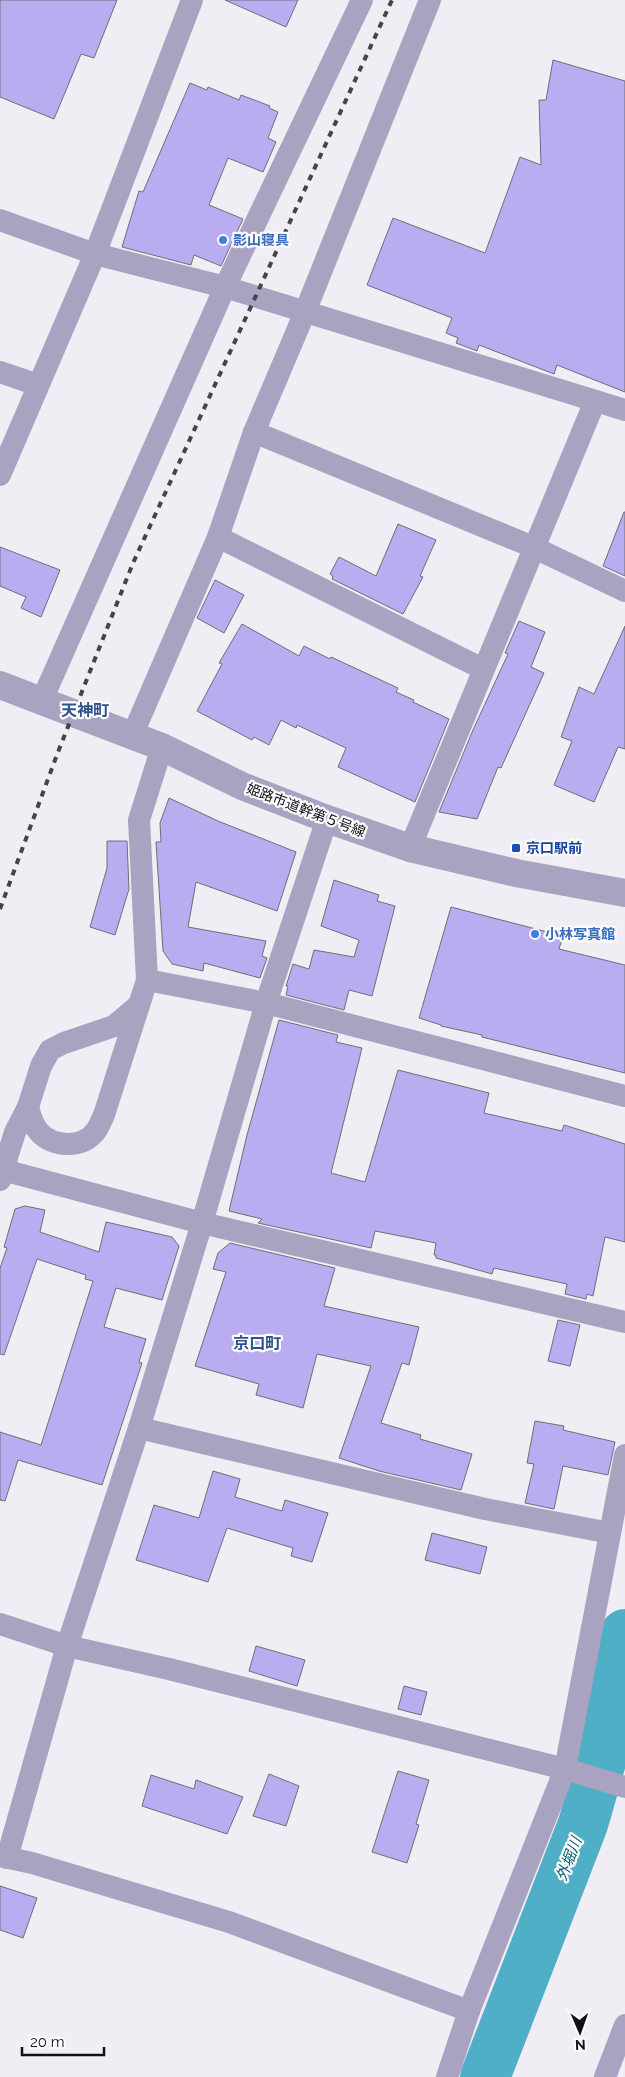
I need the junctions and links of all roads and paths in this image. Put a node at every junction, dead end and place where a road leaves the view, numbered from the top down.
1 (192, 0) edge
2 (362, 0) edge
3 (430, 0) edge
4 (0, 220) edge
5 (95, 254) junction
6 (225, 287) junction
7 (305, 312) junction
8 (0, 372) edge
9 (38, 385) junction
10 (595, 401) junction
11 (625, 410) edge
12 (254, 432) junction
13 (0, 475) edge
14 (218, 537) junction
15 (533, 547) junction
16 (625, 591) edge
17 (483, 669) junction
18 (0, 684) edge
19 (42, 700) junction
20 (132, 736) junction
21 (162, 748) junction
22 (327, 819) junction
23 (410, 848) junction
24 (625, 893) edge
25 (147, 980) junction
26 (266, 1003) junction
27 (139, 1005) junction
28 (625, 1096) edge
29 (28, 1107) junction
30 (1, 1175) edge
31 (202, 1223) junction
32 (625, 1322) edge
33 (139, 1428) junction
34 (625, 1455) edge
35 (610, 1533) junction
36 (0, 1624) edge
37 (68, 1646) junction
38 (565, 1769) junction
39 (622, 1786) edge
40 (4, 1857) edge
41 (469, 2011) junction
42 (625, 2025) edge
43 (447, 2077) edge
44 (606, 2077) edge

1 - 5 street
2 - 6 street
3 - 7 street
4 - 5 street
5 - 6 street
5 - 9 street
6 - 7 street
6 - 19 street
7 - 10 street
7 - 12 street
8 - 9 street
9 - 13 street
10 - 11 street
10 - 15 street
12 - 14 street
12 - 15 street
14 - 17 street
14 - 20 street
15 - 16 street
15 - 17 street
17 - 23 street
18 - 19 street, 姫路市道幹第５号線
19 - 20 street, 姫路市道幹第５号線
20 - 21 street, 姫路市道幹第５号線
21 - 22 street, 姫路市道幹第５号線
21 - 25 street
22 - 23 street, 姫路市道幹第５号線
22 - 26 street
23 - 24 street, 姫路市道幹第５号線
25 - 26 street
25 - 27 street
26 - 28 street
26 - 31 street
27 - 29 street
27 - 29 street
29 - 30 street
30 - 31 street
31 - 32 street
31 - 33 street
33 - 35 street
33 - 37 street
34 - 35 street
35 - 38 street
36 - 37 street
37 - 38 street
37 - 40 street
38 - 39 street
38 - 41 street
40 - 41 street
41 - 43 street
42 - 44 street

